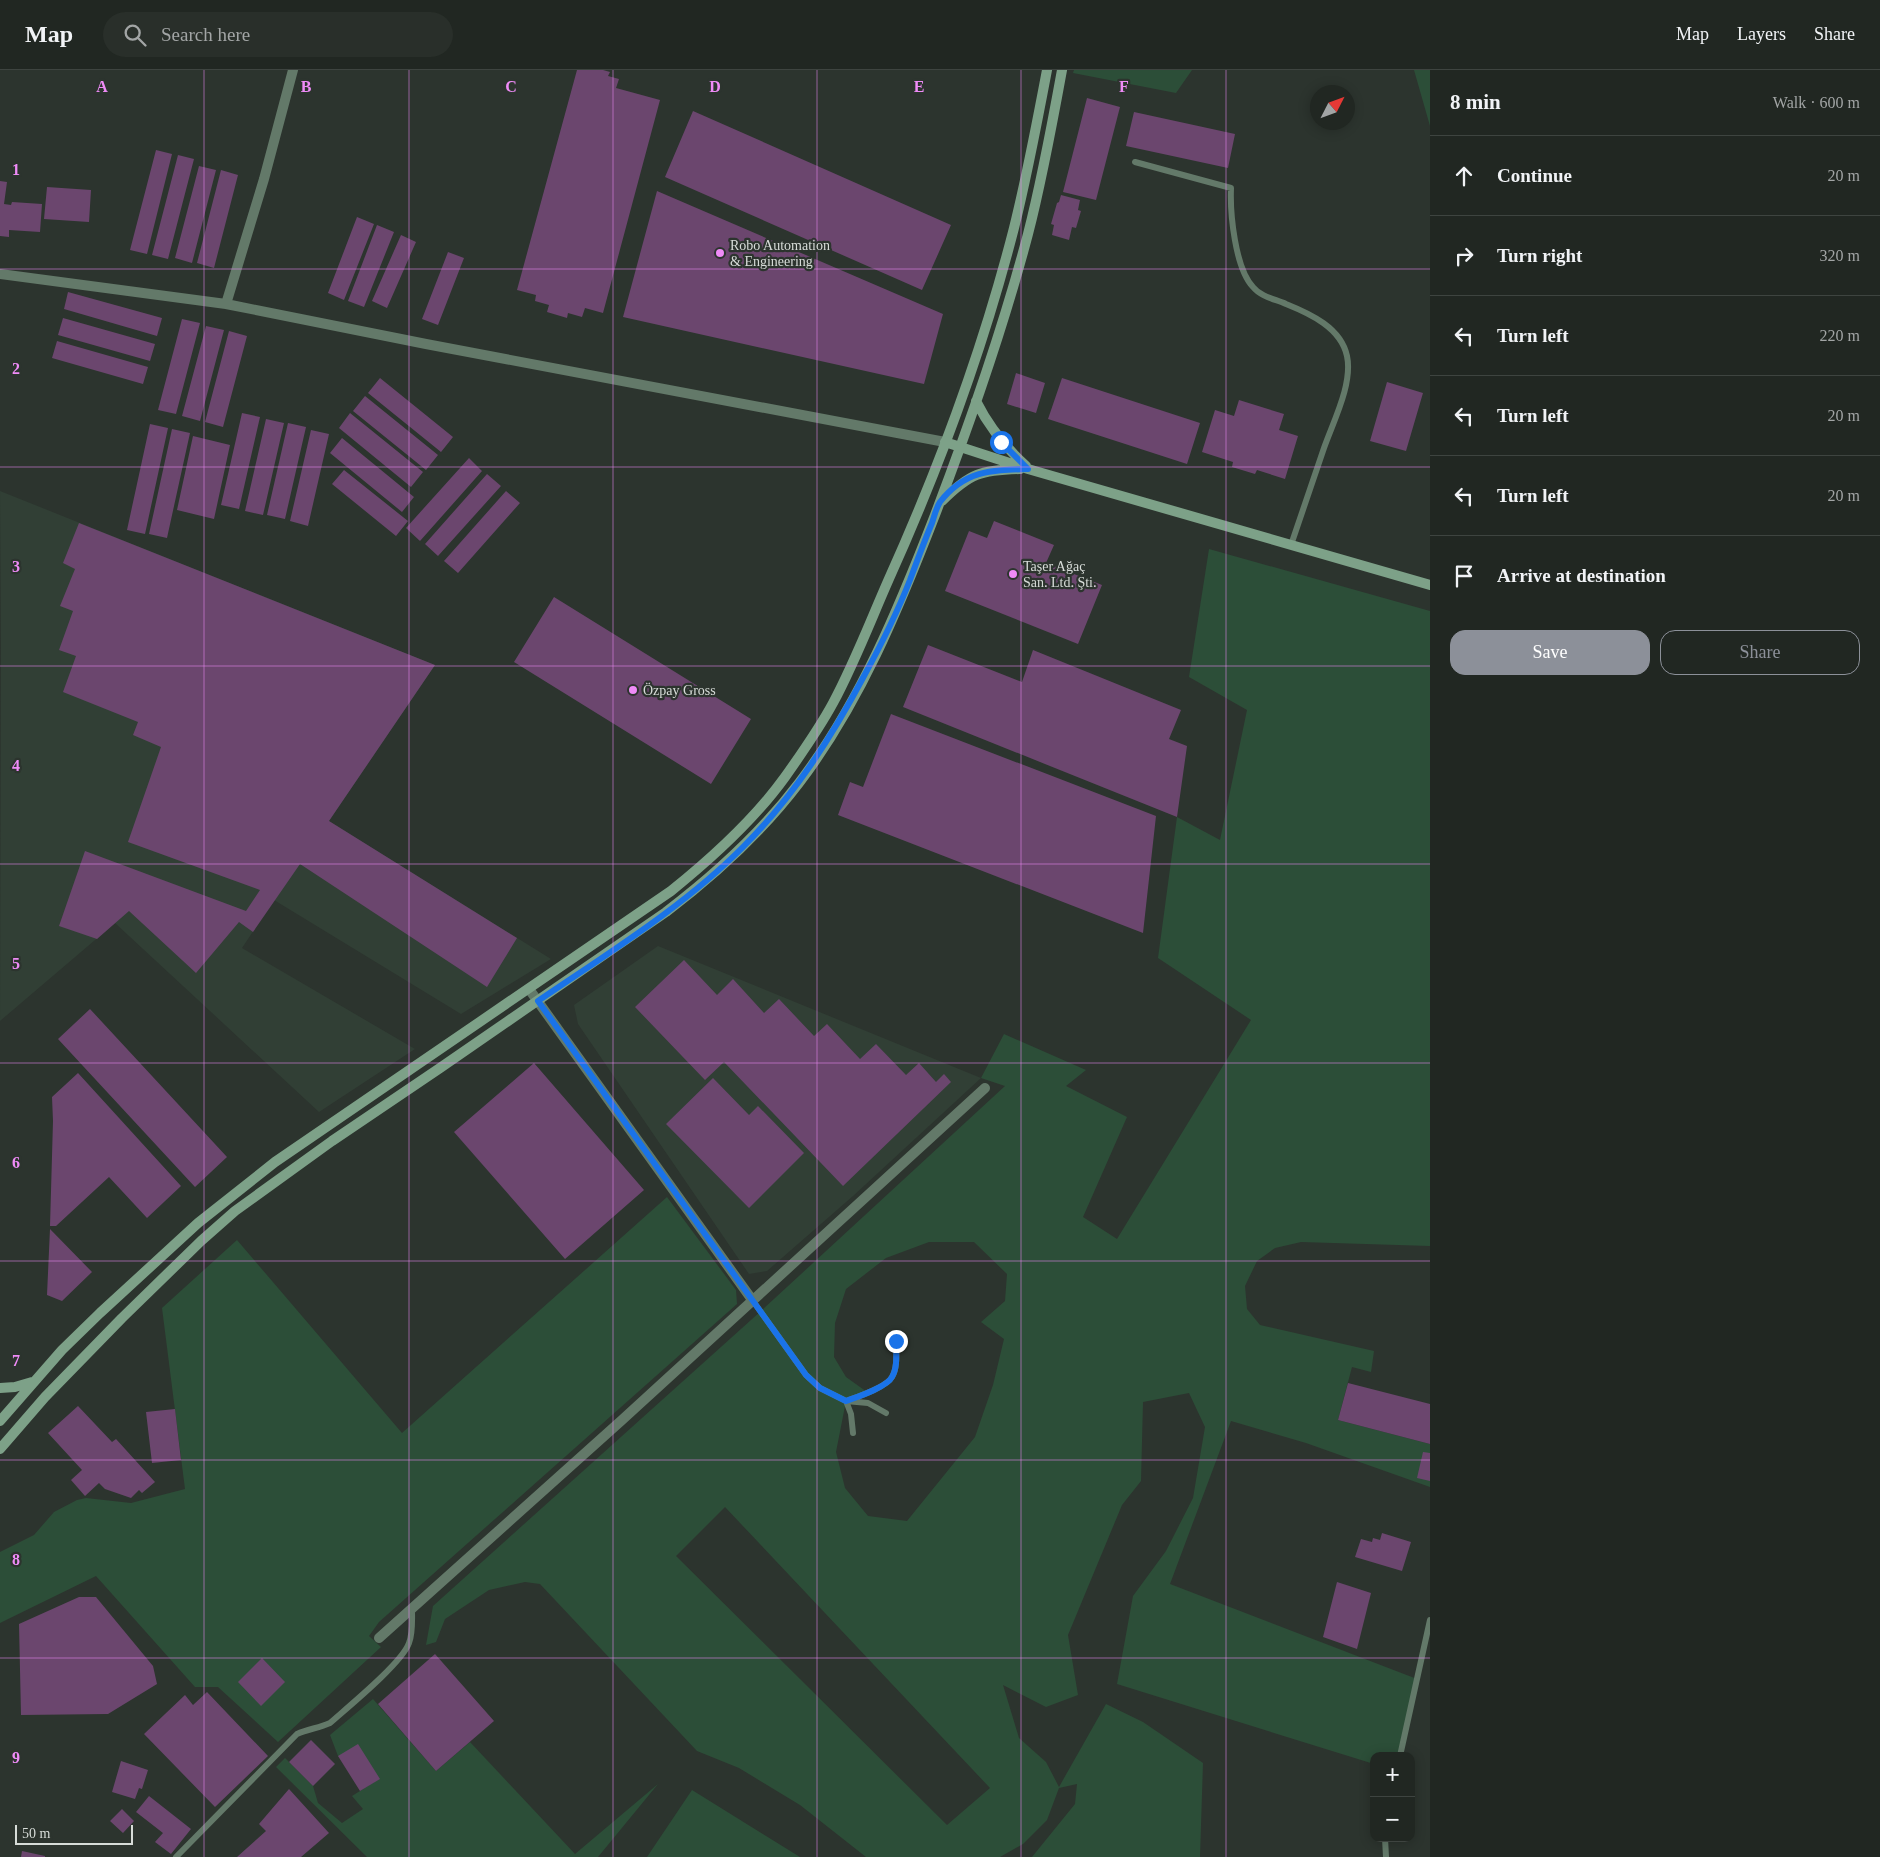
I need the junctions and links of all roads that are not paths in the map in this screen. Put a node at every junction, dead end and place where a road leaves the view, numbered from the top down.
1 (293, 70) edge
2 (1047, 70) edge
3 (1062, 70) edge
4 (1135, 162) dead end
5 (0, 274) edge
6 (226, 304) junction
7 (976, 402) junction
8 (945, 442) junction
9 (960, 448) junction
10 (1028, 469) junction
11 (939, 503) junction
12 (1291, 545) junction
13 (1430, 585) edge
14 (529, 989) junction
15 (538, 1001) junction
16 (985, 1088) dead end
17 (753, 1301) junction
18 (896, 1341) dead end
19 (33, 1382) junction
20 (0, 1388) edge
21 (846, 1401) junction
22 (886, 1413) dead end
23 (0, 1421) edge
24 (853, 1433) dead end
25 (0, 1449) edge
26 (412, 1608) junction
27 (1430, 1620) edge
28 (379, 1638) dead end
29 (1401, 1752) edge
30 (1386, 1842) edge
31 (176, 1857) edge
32 (1386, 1857) edge

1 - 6 street
2 - 8 main road
3 - 7 main road
4 - 12 lane
5 - 6 street
6 - 8 street
7 - 9 main road
7 - 10 main road
8 - 9 main road
8 - 14 main road
9 - 10 main road
9 - 11 main road
10 - 11 main road
10 - 12 main road
11 - 15 main road
12 - 13 main road
14 - 15 street
14 - 19 main road
15 - 17 street
15 - 25 main road
16 - 17 street
17 - 21 lane
17 - 26 street
18 - 21 lane
19 - 20 main road
19 - 23 main road
21 - 22 lane
21 - 24 lane
26 - 28 street
26 - 31 lane
27 - 29 lane
30 - 32 lane

